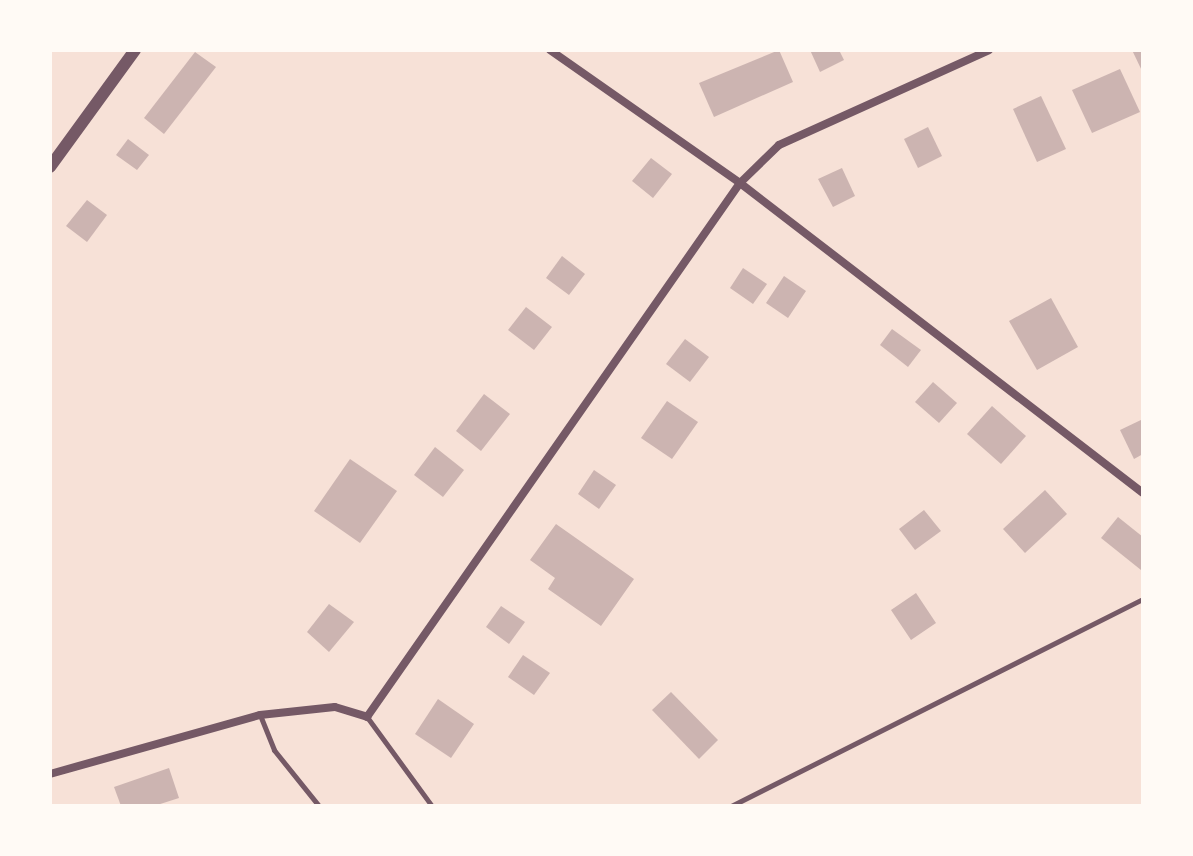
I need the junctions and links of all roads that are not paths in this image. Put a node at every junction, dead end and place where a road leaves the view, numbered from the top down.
1 (135, 50) edge
2 (550, 50) edge
3 (989, 50) edge
4 (50, 167) edge
5 (740, 183) junction
6 (1143, 493) edge
7 (1143, 599) edge
8 (260, 715) junction
9 (367, 717) junction
10 (50, 774) edge
11 (319, 806) edge
12 (432, 806) edge
13 (731, 806) edge

1 - 4 street
2 - 5 street
3 - 5 street
5 - 6 street
5 - 9 street
7 - 13 lane
8 - 9 street
8 - 10 street
8 - 11 lane
9 - 12 lane

